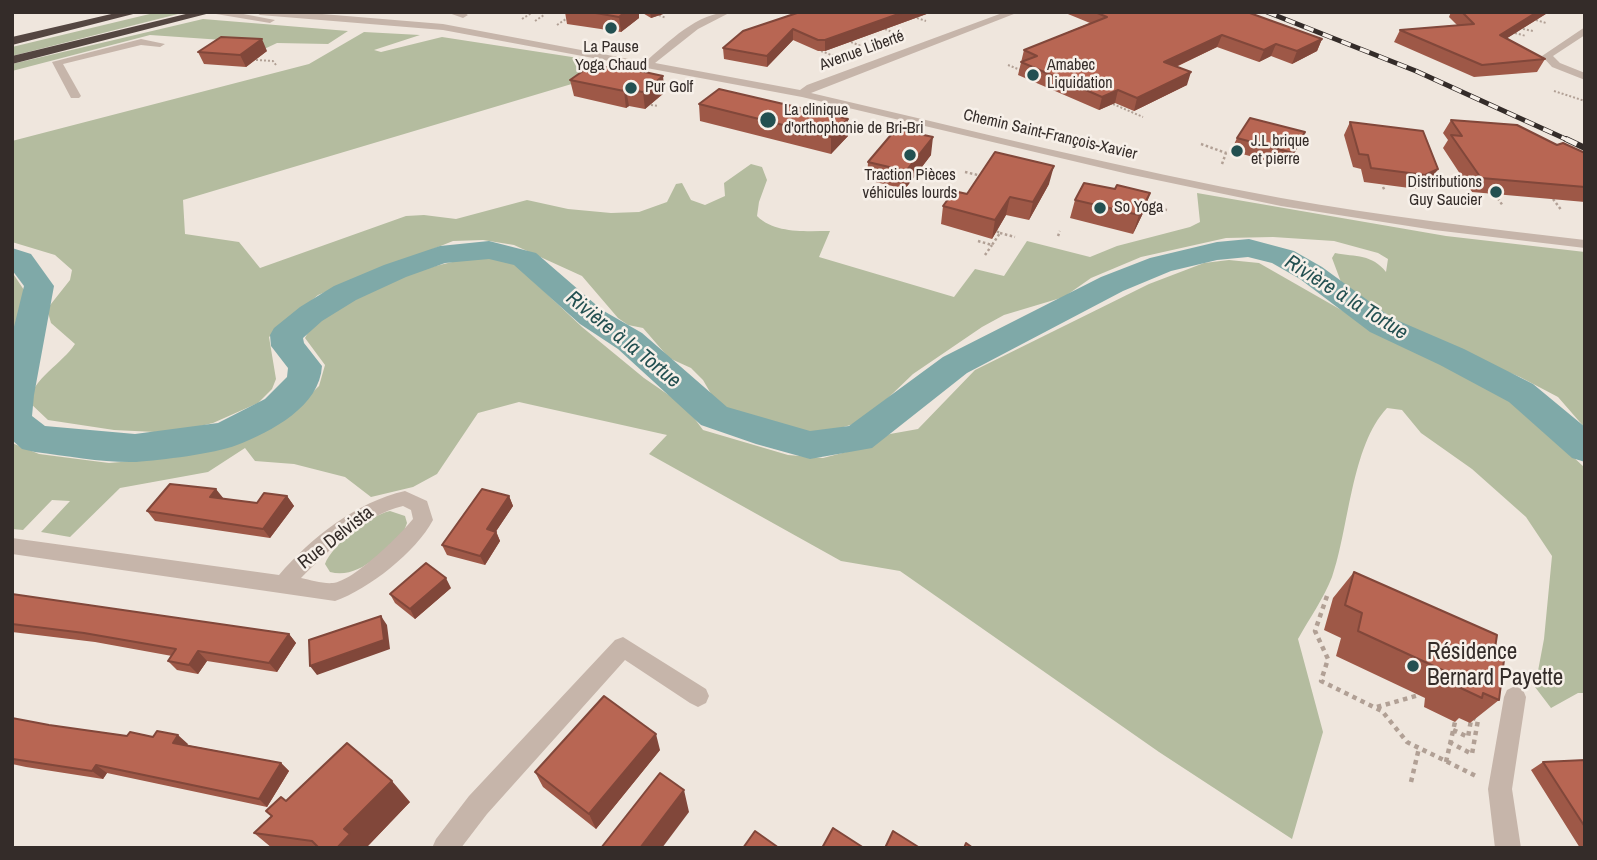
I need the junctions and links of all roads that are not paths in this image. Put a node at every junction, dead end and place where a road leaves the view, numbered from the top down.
1 (100, 12) edge
2 (136, 12) edge
3 (209, 12) edge
4 (260, 12) edge
5 (452, 12) edge
6 (726, 12) edge
7 (1014, 12) edge
8 (316, 14) edge
9 (463, 15) dead end
10 (1585, 30) edge
11 (12, 33) edge
12 (511, 40) junction
13 (12, 41) edge
14 (160, 44) dead end
15 (12, 60) edge
16 (648, 64) junction
17 (1585, 77) edge
18 (802, 94) junction
19 (75, 96) dead end
20 (1585, 244) edge
21 (12, 546) edge
22 (284, 585) junction
23 (698, 696) dead end
24 (1515, 696) dead end
25 (445, 848) edge
26 (1508, 848) edge

1 - 11 highway
2 - 13 highway
3 - 12 street, Chemin Saint-François-Xavier
3 - 15 highway
4 - 8 street, Chemin Saint-François-Xavier
5 - 9 street
6 - 16 street
7 - 18 street, Avenue Liberté
8 - 12 street, Chemin Saint-François-Xavier
10 - 17 street
12 - 16 street, Chemin Saint-François-Xavier
14 - 19 street
16 - 18 street, Chemin Saint-François-Xavier
18 - 20 street, Chemin Saint-François-Xavier
21 - 22 street, Rue Delvista
22 - 22 street, Rue Delvista
23 - 25 street
24 - 26 street

